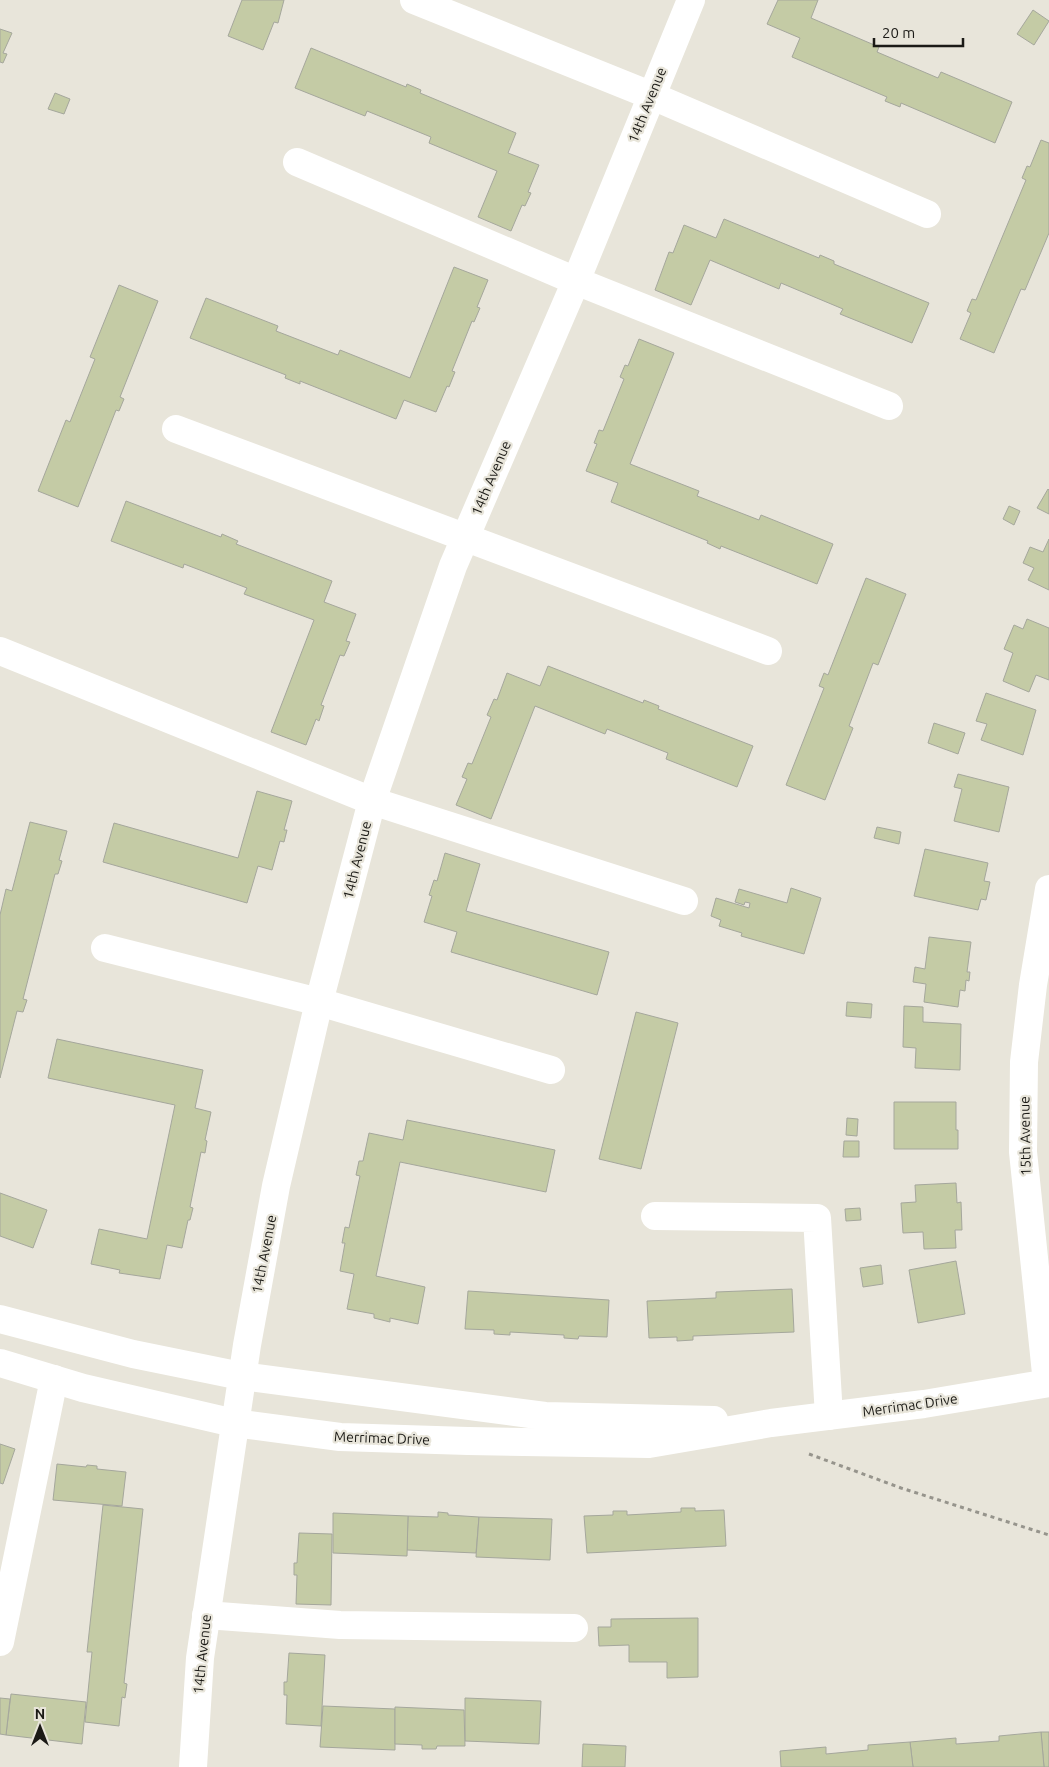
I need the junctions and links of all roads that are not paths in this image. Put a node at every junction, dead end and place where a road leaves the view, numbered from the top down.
1 (414, 0) edge
2 (691, 0) edge
3 (650, 96) junction
4 (297, 162) dead end
5 (927, 214) dead end
6 (576, 281) junction
7 (889, 406) dead end
8 (176, 429) dead end
9 (465, 537) junction
10 (0, 651) edge
11 (768, 651) dead end
12 (372, 801) junction
13 (1049, 889) edge
14 (684, 901) dead end
15 (105, 948) dead end
16 (318, 1002) junction
17 (551, 1070) dead end
18 (655, 1216) dead end
19 (0, 1319) edge
20 (0, 1363) edge
21 (241, 1376) junction
22 (54, 1379) junction
23 (1048, 1383) edge
24 (829, 1416) junction
25 (234, 1423) junction
26 (771, 1423) junction
27 (206, 1615) junction
28 (574, 1628) dead end
29 (0, 1642) edge
30 (193, 1767) edge

1 - 3 street
2 - 3 street, 14th Avenue
3 - 5 street
3 - 6 street, 14th Avenue
4 - 6 street
6 - 7 street
6 - 9 street, 14th Avenue
8 - 9 street
9 - 11 street
9 - 12 street, 14th Avenue
10 - 12 street
12 - 14 street
12 - 16 street, 14th Avenue
13 - 23 street, 15th Avenue
15 - 16 street
16 - 17 street
16 - 21 street, 14th Avenue
18 - 24 street
19 - 21 street, Merrimac Drive
20 - 22 street, Merrimac Drive
21 - 25 street, 14th Avenue
21 - 26 street, Merrimac Drive
22 - 25 street, Merrimac Drive
22 - 29 street
23 - 24 street, Merrimac Drive
24 - 26 street, Merrimac Drive
25 - 26 street, Merrimac Drive
25 - 27 street, 14th Avenue
27 - 28 street
27 - 30 street, 14th Avenue

